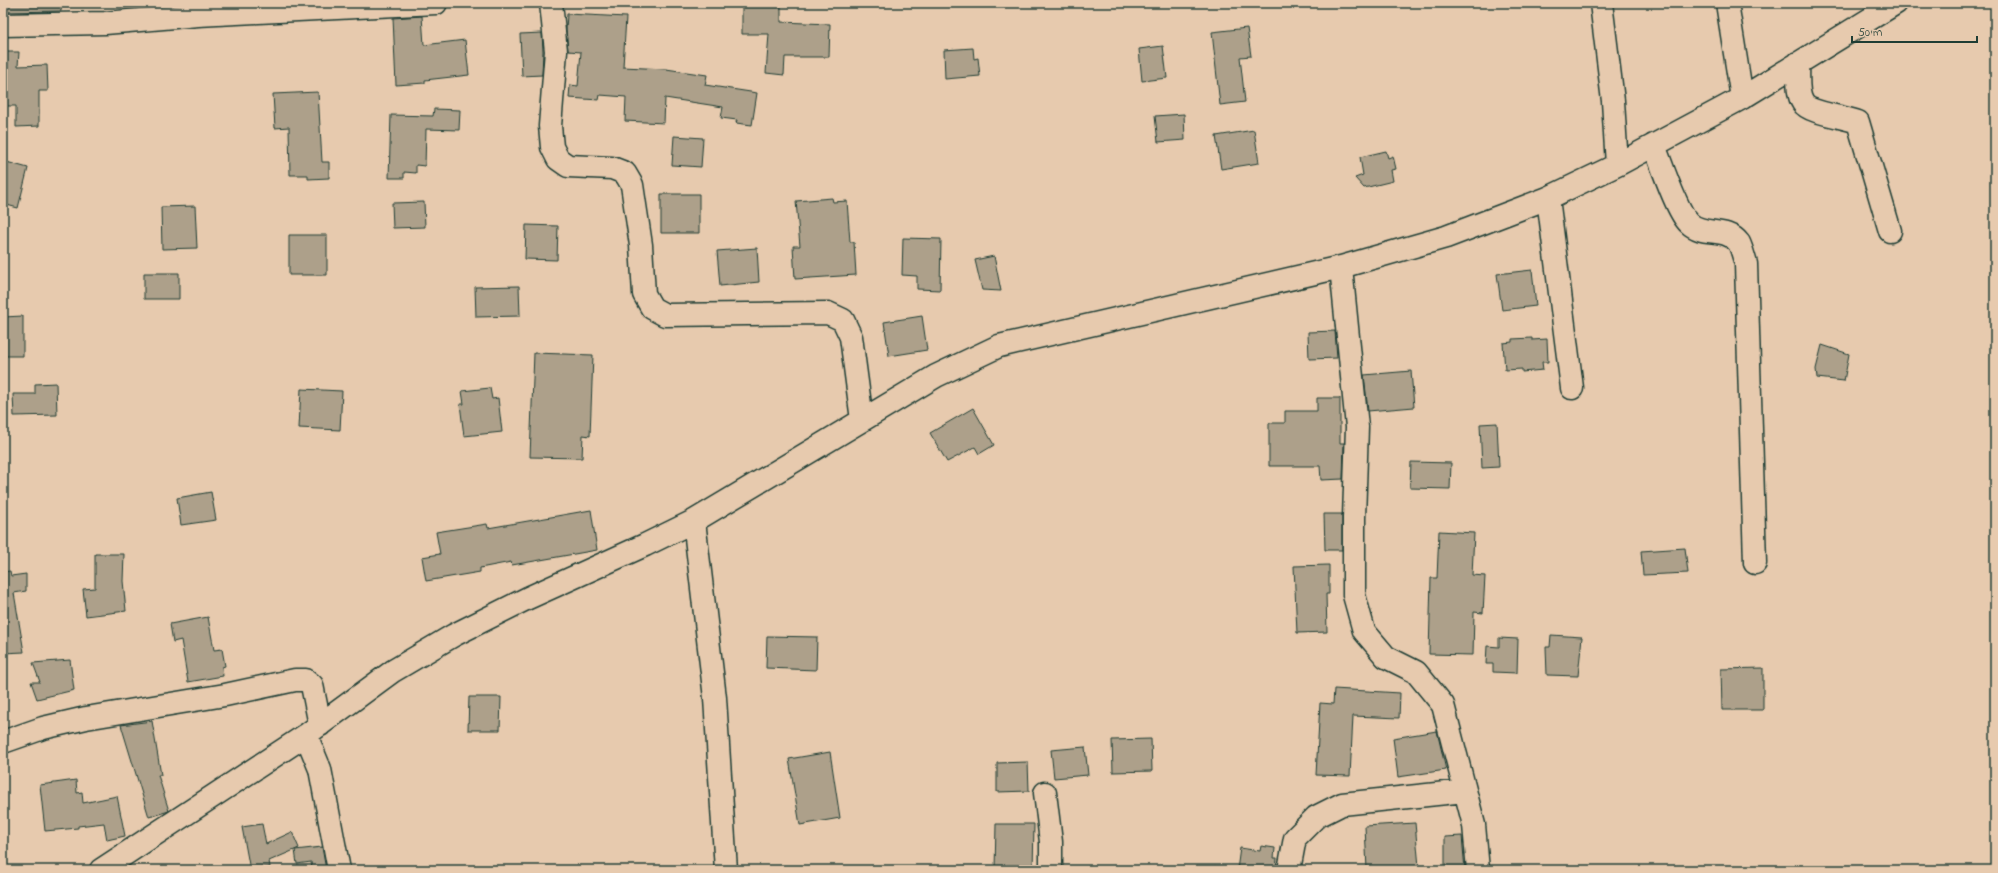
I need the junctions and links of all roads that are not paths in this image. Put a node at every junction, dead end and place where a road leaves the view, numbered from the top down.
1 (436, 3) edge
2 (551, 3) edge
3 (1601, 3) edge
4 (1727, 3) edge
5 (1896, 3) edge
6 (198, 9) edge
7 (3, 25) edge
8 (1798, 63) junction
9 (1742, 98) junction
10 (1654, 145) junction
11 (1617, 165) junction
12 (1548, 198) junction
13 (1890, 231) dead end
14 (1341, 267) junction
15 (1572, 388) dead end
16 (862, 420) junction
17 (694, 521) junction
18 (1755, 564) dead end
19 (313, 730) junction
20 (3, 742) edge
21 (1465, 791) junction
22 (1045, 793) dead end
23 (101, 870) edge
24 (339, 870) edge
25 (726, 870) edge
26 (1051, 870) edge
27 (1289, 870) edge
28 (1478, 870) edge

1 - 6 street
2 - 16 street
3 - 11 street
4 - 9 street
5 - 8 street
6 - 7 street
8 - 9 street
8 - 13 street
9 - 10 street
10 - 11 street
10 - 18 street
11 - 12 street
12 - 14 street
12 - 15 street
14 - 16 street
14 - 21 street
16 - 17 street
17 - 19 street
17 - 25 street
19 - 20 street
19 - 23 street
19 - 24 street
21 - 27 street
21 - 28 street
22 - 26 street

